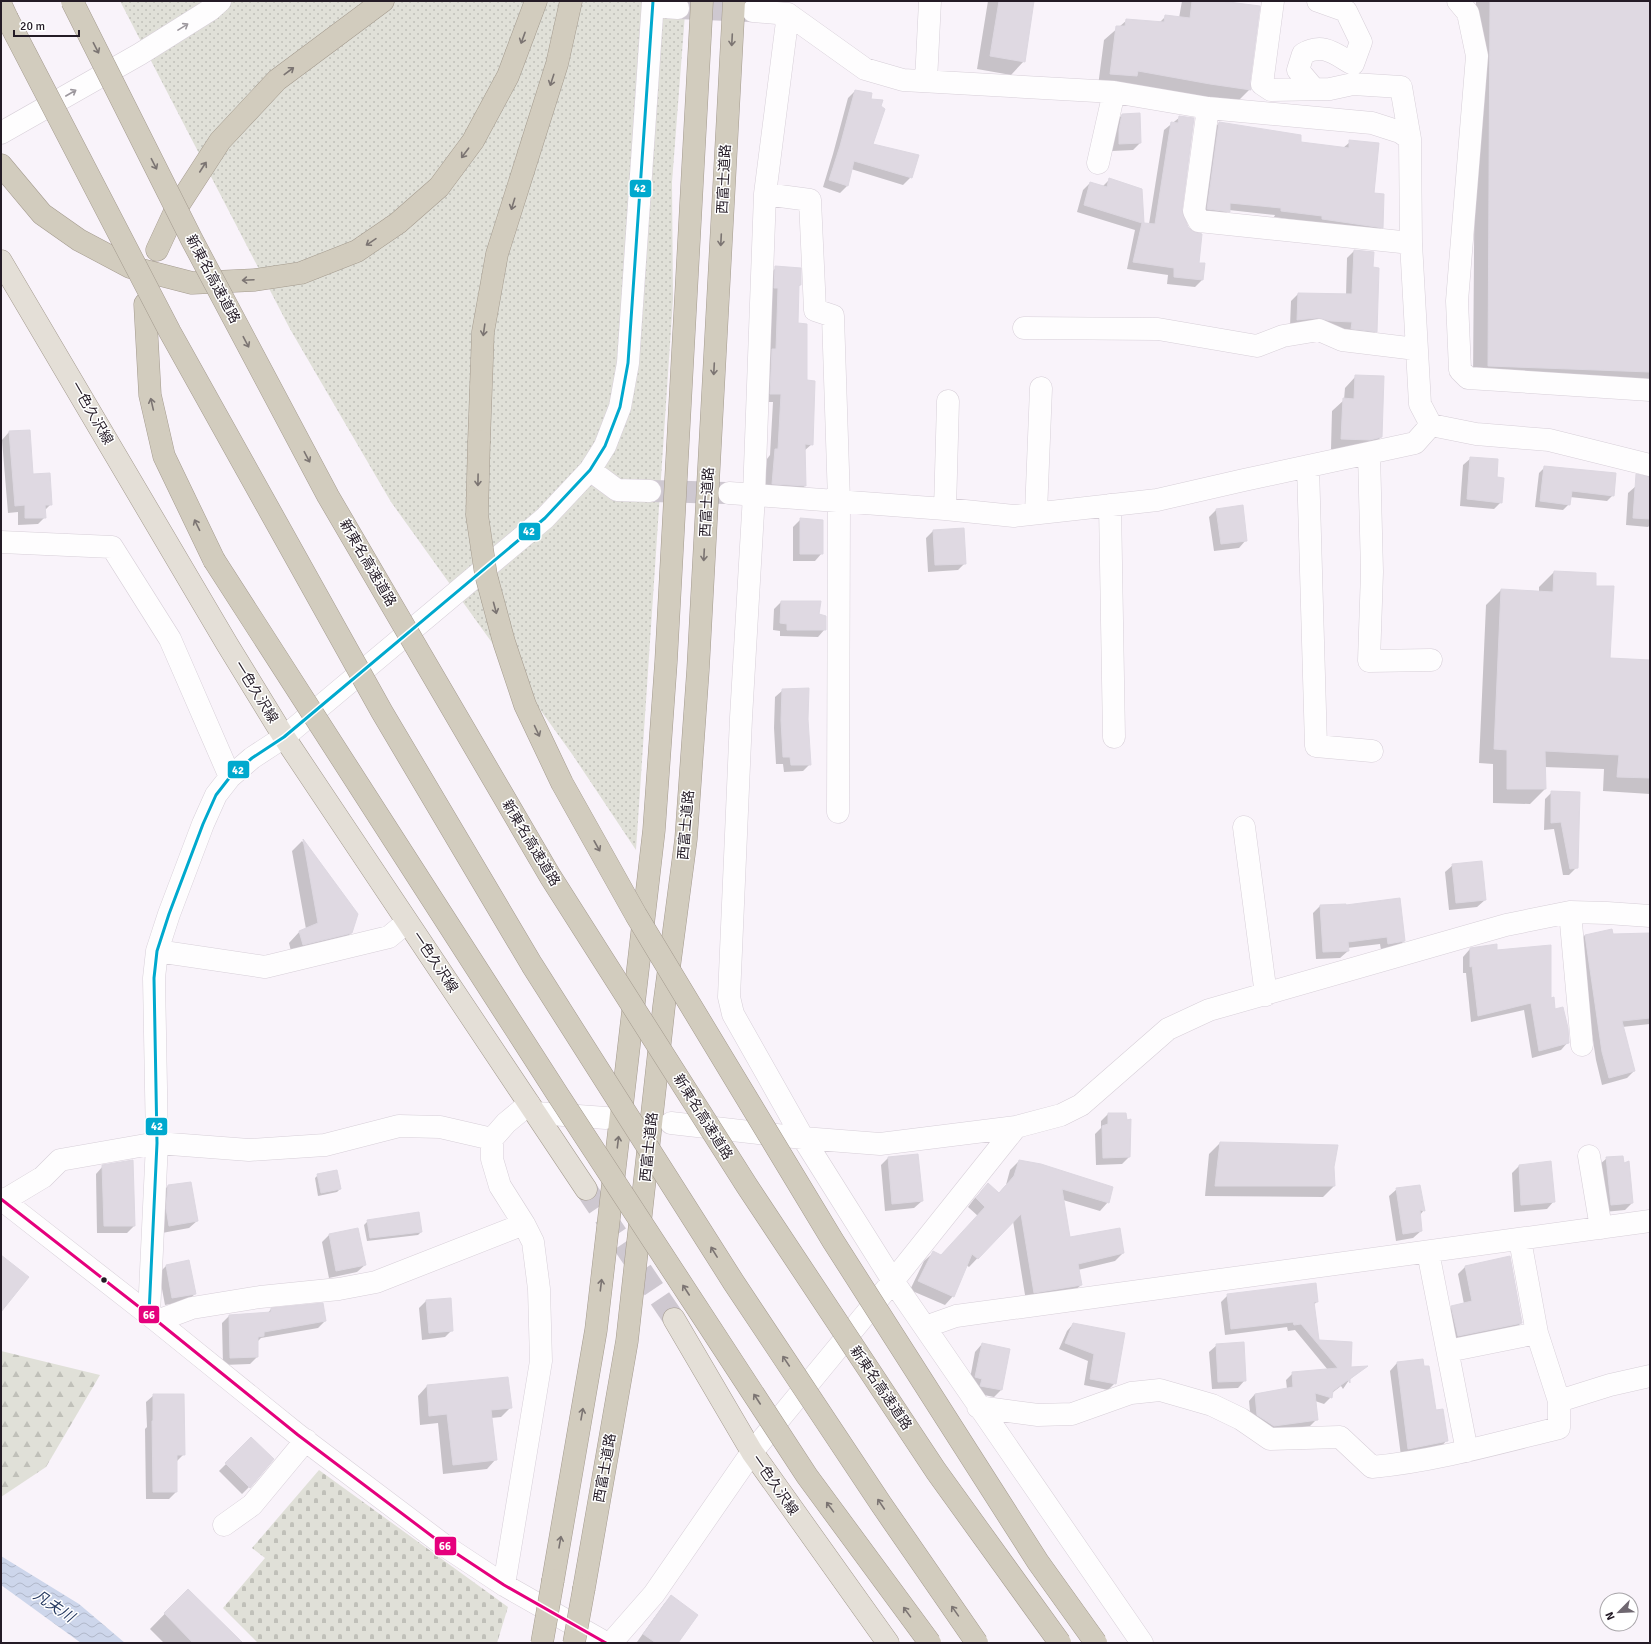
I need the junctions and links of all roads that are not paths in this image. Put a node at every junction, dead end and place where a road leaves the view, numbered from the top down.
1 (72, 1) edge
2 (220, 1) edge
3 (383, 1) edge
4 (536, 1) edge
5 (571, 1) edge
6 (702, 1) edge
7 (734, 1) edge
8 (930, 1) edge
9 (1273, 1) edge
10 (1318, 1) edge
11 (1458, 1) edge
12 (653, 3) edge
13 (678, 8) tunnel mouth
14 (782, 9) edge
15 (4, 11) edge
16 (753, 11) tunnel mouth
17 (1353, 74) junction
18 (926, 81) junction
19 (1314, 89) junction
20 (1114, 92) junction
21 (1208, 108) junction
22 (1, 133) edge
23 (1410, 138) junction
24 (1098, 163) dead end
25 (1, 166) edge
26 (765, 194) junction
27 (1412, 243) junction
28 (157, 250) dead end
29 (1, 261) edge
30 (145, 304) dead end
31 (1024, 328) dead end
32 (1416, 350) junction
33 (1041, 388) dead end
34 (1650, 390) edge
35 (948, 401) dead end
36 (1431, 425) junction
37 (1369, 453) junction
38 (1650, 465) edge
39 (1308, 466) junction
40 (590, 470) junction
41 (650, 490) tunnel mouth
42 (729, 493) tunnel mouth
43 (754, 495) junction
44 (839, 501) junction
45 (1110, 505) junction
46 (945, 509) junction
47 (1036, 513) junction
48 (1, 542) edge
49 (1431, 660) dead end
50 (284, 736) junction
51 (1114, 737) dead end
52 (1372, 751) dead end
53 (230, 778) junction
54 (838, 812) dead end
55 (1244, 827) dead end
56 (1570, 912) junction
57 (1650, 916) edge
58 (407, 922) junction
59 (157, 951) junction
60 (1266, 995) junction
61 (1582, 1045) dead end
62 (533, 1108) junction
63 (606, 1118) dead end
64 (671, 1123) dead end
65 (1016, 1127) junction
66 (803, 1138) junction
67 (492, 1139) junction
68 (157, 1143) junction
69 (1589, 1156) dead end
70 (586, 1189) tunnel mouth
71 (2, 1200) edge
72 (1650, 1221) edge
73 (524, 1224) junction
74 (1601, 1228) junction
75 (1520, 1240) junction
76 (1428, 1252) junction
77 (893, 1281) junction
78 (153, 1317) junction
79 (674, 1319) tunnel mouth
80 (925, 1327) junction
81 (1538, 1333) junction
82 (1448, 1351) junction
83 (1650, 1376) edge
84 (1559, 1401) junction
85 (978, 1407) junction
86 (306, 1440) junction
87 (1467, 1451) junction
88 (752, 1452) junction
89 (224, 1525) dead end
90 (504, 1585) junction
91 (542, 1643) edge
92 (574, 1643) edge
93 (606, 1643) edge
94 (611, 1643) edge
95 (888, 1643) edge
96 (930, 1643) edge
97 (978, 1643) edge
98 (1060, 1643) edge
99 (1096, 1643) edge
100 (1142, 1643) edge

1 -> 98 highway, 新東名高速道路, bridge
22 -> 2 street
28 -> 3 highway
4 -> 25 highway
5 -> 99 highway, bridge
91 -> 6 highway, bridge
7 -> 92 highway, 西富士道路, bridge
8 - 18 street
9 - 19 street
10 - 17 street
11 - 34 street
12 - 13 street
12 - 40 street
14 - 16 street
14 - 18 street
14 - 26 street
97 -> 15 highway, bridge
17 - 19 street
17 - 19 street
17 - 23 street
18 - 20 street
20 - 21 street
20 - 24 street
21 - 23 street
21 - 27 street
23 - 27 street
26 - 43 street
26 - 44 street
27 - 32 street
29 - 50 main road, 一色久沢線
96 -> 30 highway, bridge
31 - 32 street
32 - 36 street
33 - 47 street
35 - 46 street
36 - 37 street
36 - 38 street
37 - 39 street
37 - 49 street
39 - 45 street
39 - 52 street
40 - 41 street
40 - 50 street
42 - 43 street
43 - 44 street
43 - 66 street
44 - 46 street
44 - 54 street
45 - 47 street
45 - 51 street
46 - 47 street
48 - 53 street
50 - 53 street
50 - 58 main road, 一色久沢線
53 - 59 street
55 - 60 street
56 - 57 street
56 - 60 street
56 - 61 street
58 - 59 street
58 - 62 main road, 一色久沢線
59 - 68 street
60 - 65 street
62 - 63 street
62 - 67 street
62 - 70 main road, 一色久沢線
64 - 66 street
65 - 66 street
65 - 77 street
66 - 77 street
67 - 68 street
67 - 73 street
68 - 71 street
68 - 78 street
69 - 74 street
71 - 78 street
72 - 74 street
73 - 78 street
73 - 90 street
74 - 75 street
75 - 76 street
75 - 81 street
76 - 80 street
76 - 82 street
77 - 80 street
77 - 88 street
78 - 86 street
79 - 88 main road, 一色久沢線
80 - 85 street
81 - 82 street
81 - 84 street
82 - 87 street
83 - 84 street
84 - 87 street
85 - 87 street
85 - 100 street
86 - 89 street
86 - 90 street
88 - 94 street
88 - 95 main road, 一色久沢線
90 - 93 street

